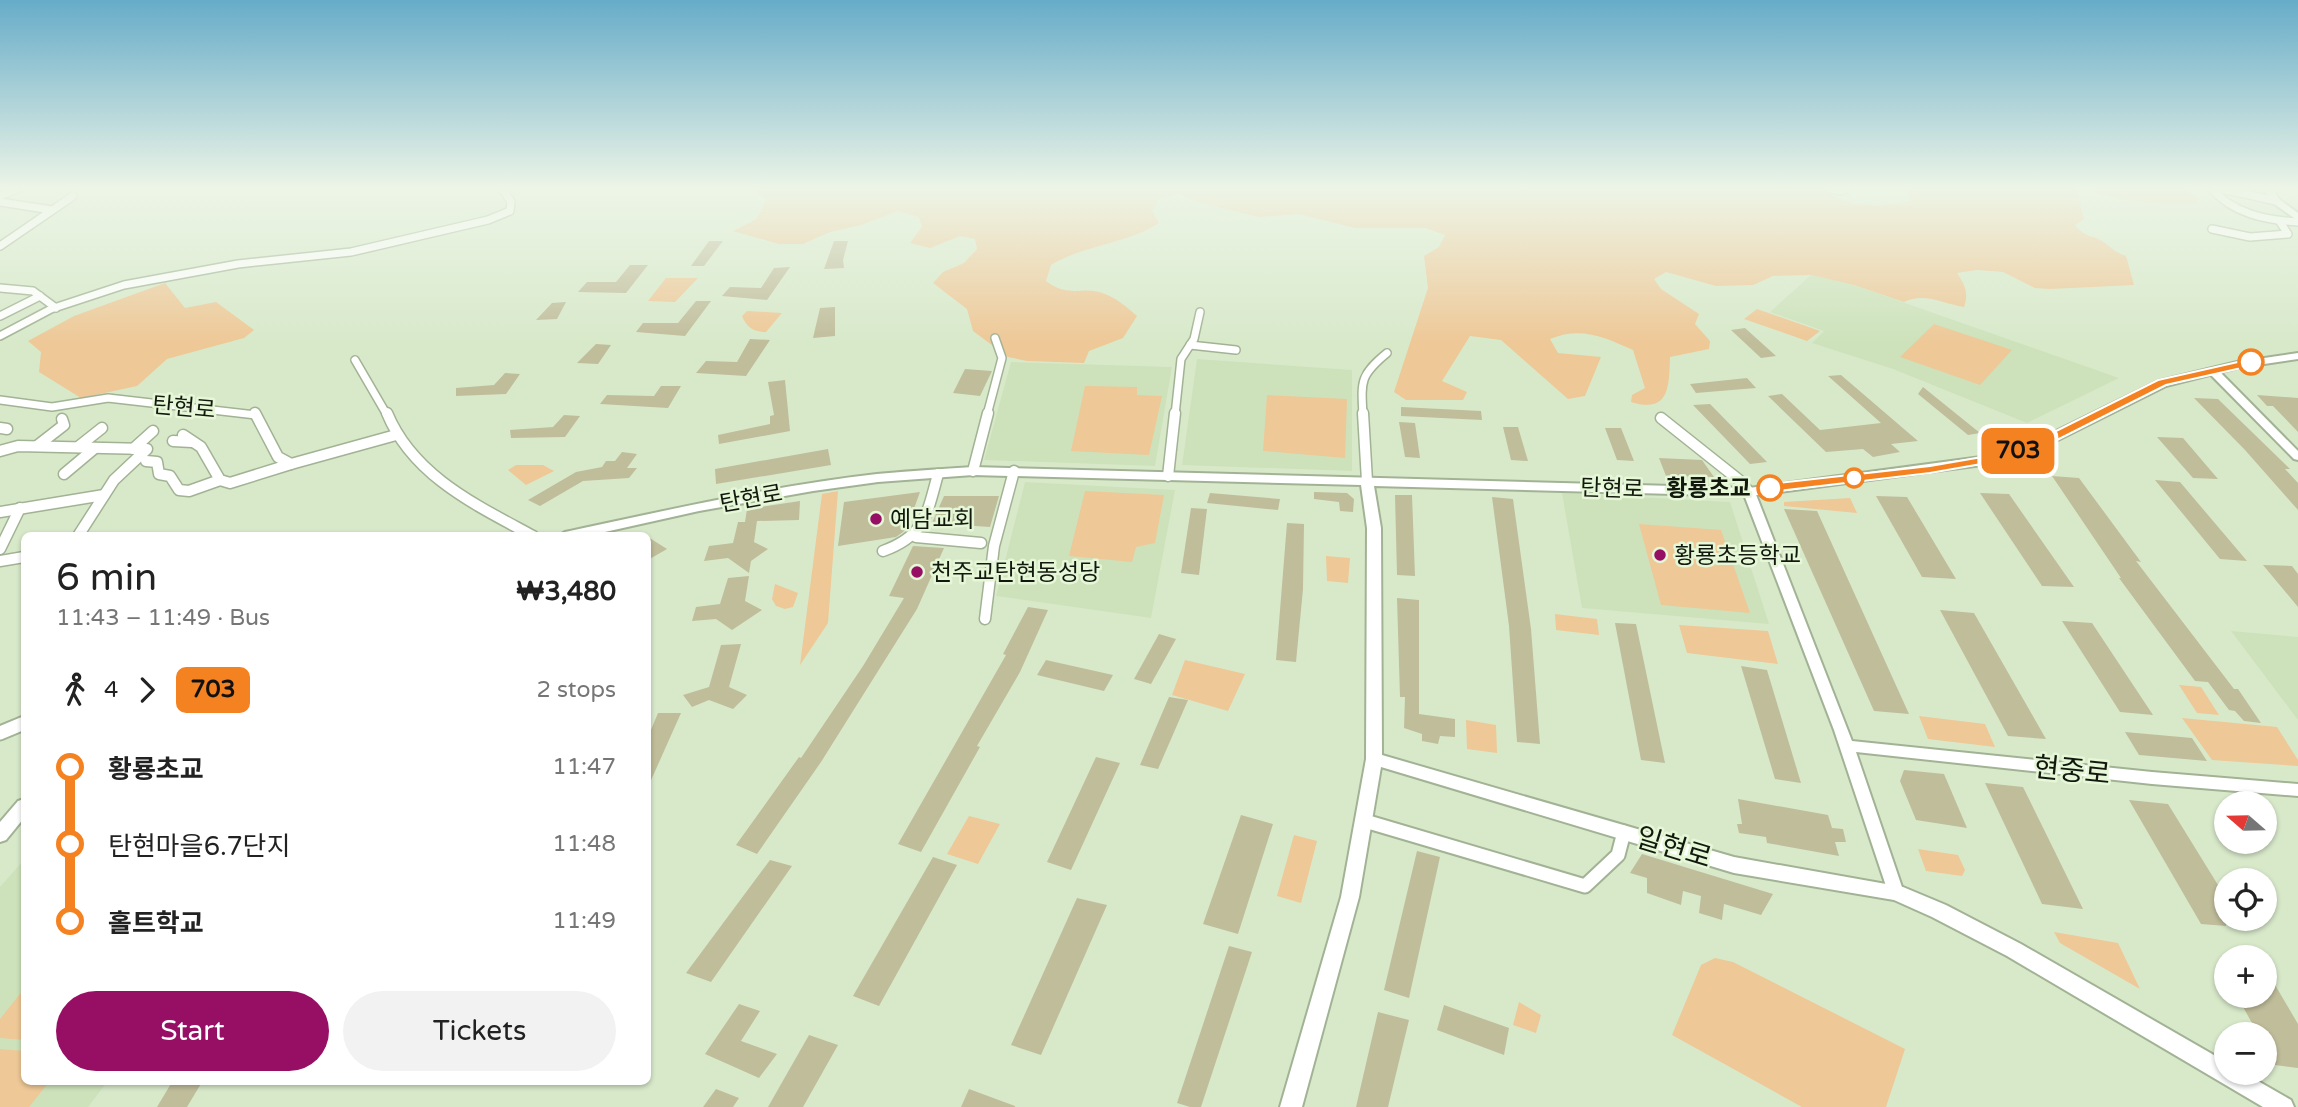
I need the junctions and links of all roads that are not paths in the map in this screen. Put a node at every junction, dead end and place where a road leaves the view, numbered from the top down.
1 (404, 240) edge
2 (0, 288) edge
3 (40, 296) junction
4 (56, 308) junction
5 (1200, 312) dead end
6 (0, 316) edge
7 (0, 336) edge
8 (995, 338) dead end
9 (1190, 345) junction
10 (1236, 350) dead end
11 (1387, 353) dead end
12 (2298, 356) edge
13 (355, 360) dead end
14 (2213, 371) junction
15 (0, 400) edge
16 (1661, 418) dead end
17 (62, 419) dead end
18 (103, 428) dead end
19 (153, 431) dead end
20 (183, 435) dead end
21 (396, 435) junction
22 (173, 441) dead end
23 (200, 443) junction
24 (37, 447) junction
25 (78, 447) junction
26 (95, 448) junction
27 (133, 449) junction
28 (0, 452) edge
29 (2298, 457) edge
30 (146, 461) dead end
31 (291, 464) junction
32 (973, 471) junction
33 (1014, 471) junction
34 (64, 474) dead end
35 (938, 474) junction
36 (1168, 476) junction
37 (220, 480) junction
38 (1367, 481) junction
39 (1749, 492) junction
40 (104, 495) junction
41 (20, 508) junction
42 (0, 512) edge
43 (81, 532) edge
44 (526, 532) edge
45 (584, 532) edge
46 (916, 537) junction
47 (981, 543) dead end
48 (0, 549) edge
49 (883, 551) dead end
50 (21, 558) edge
51 (0, 561) edge
52 (985, 619) dead end
53 (21, 724) edge
54 (0, 733) edge
55 (1847, 746) junction
56 (1374, 760) junction
57 (2298, 790) edge
58 (21, 810) edge
59 (1365, 821) junction
60 (1624, 832) junction
61 (0, 835) edge
62 (1896, 894) junction
63 (1290, 1107) edge
64 (2283, 1107) edge

1 - 4 street
2 - 3 street
3 - 4 street
3 - 6 street
4 - 7 street
5 - 9 street
8 - 32 street
9 - 10 street
9 - 36 street
11 - 38 street
12 - 14 main road, 탄현로
13 - 21 street
14 - 29 street
14 - 39 main road, 탄현로
15 - 31 street, 탄현로
16 - 39 street
17 - 24 street
18 - 25 street
19 - 27 street
20 - 23 street
21 - 31 street
21 - 44 street
22 - 23 street
23 - 37 street
24 - 25 street
24 - 28 street
25 - 26 street
26 - 27 street
26 - 34 street
27 - 40 street
30 - 37 street
31 - 37 street
32 - 33 main road, 탄현로
32 - 35 main road, 탄현로
33 - 36 main road, 탄현로
33 - 52 street
35 - 45 main road, 탄현로
35 - 46 street
36 - 38 main road, 탄현로
38 - 39 main road, 탄현로
38 - 56 main road
39 - 55 street
40 - 41 street
40 - 43 street
41 - 42 street
41 - 48 street
46 - 47 street
46 - 49 street
50 - 51 street
53 - 54 street
55 - 57 street, 현중로
55 - 62 street
56 - 59 main road
56 - 60 main road, 일현로
58 - 61 main road
59 - 60 street
59 - 63 main road
60 - 62 main road, 일현로
62 - 64 main road, 일현로

